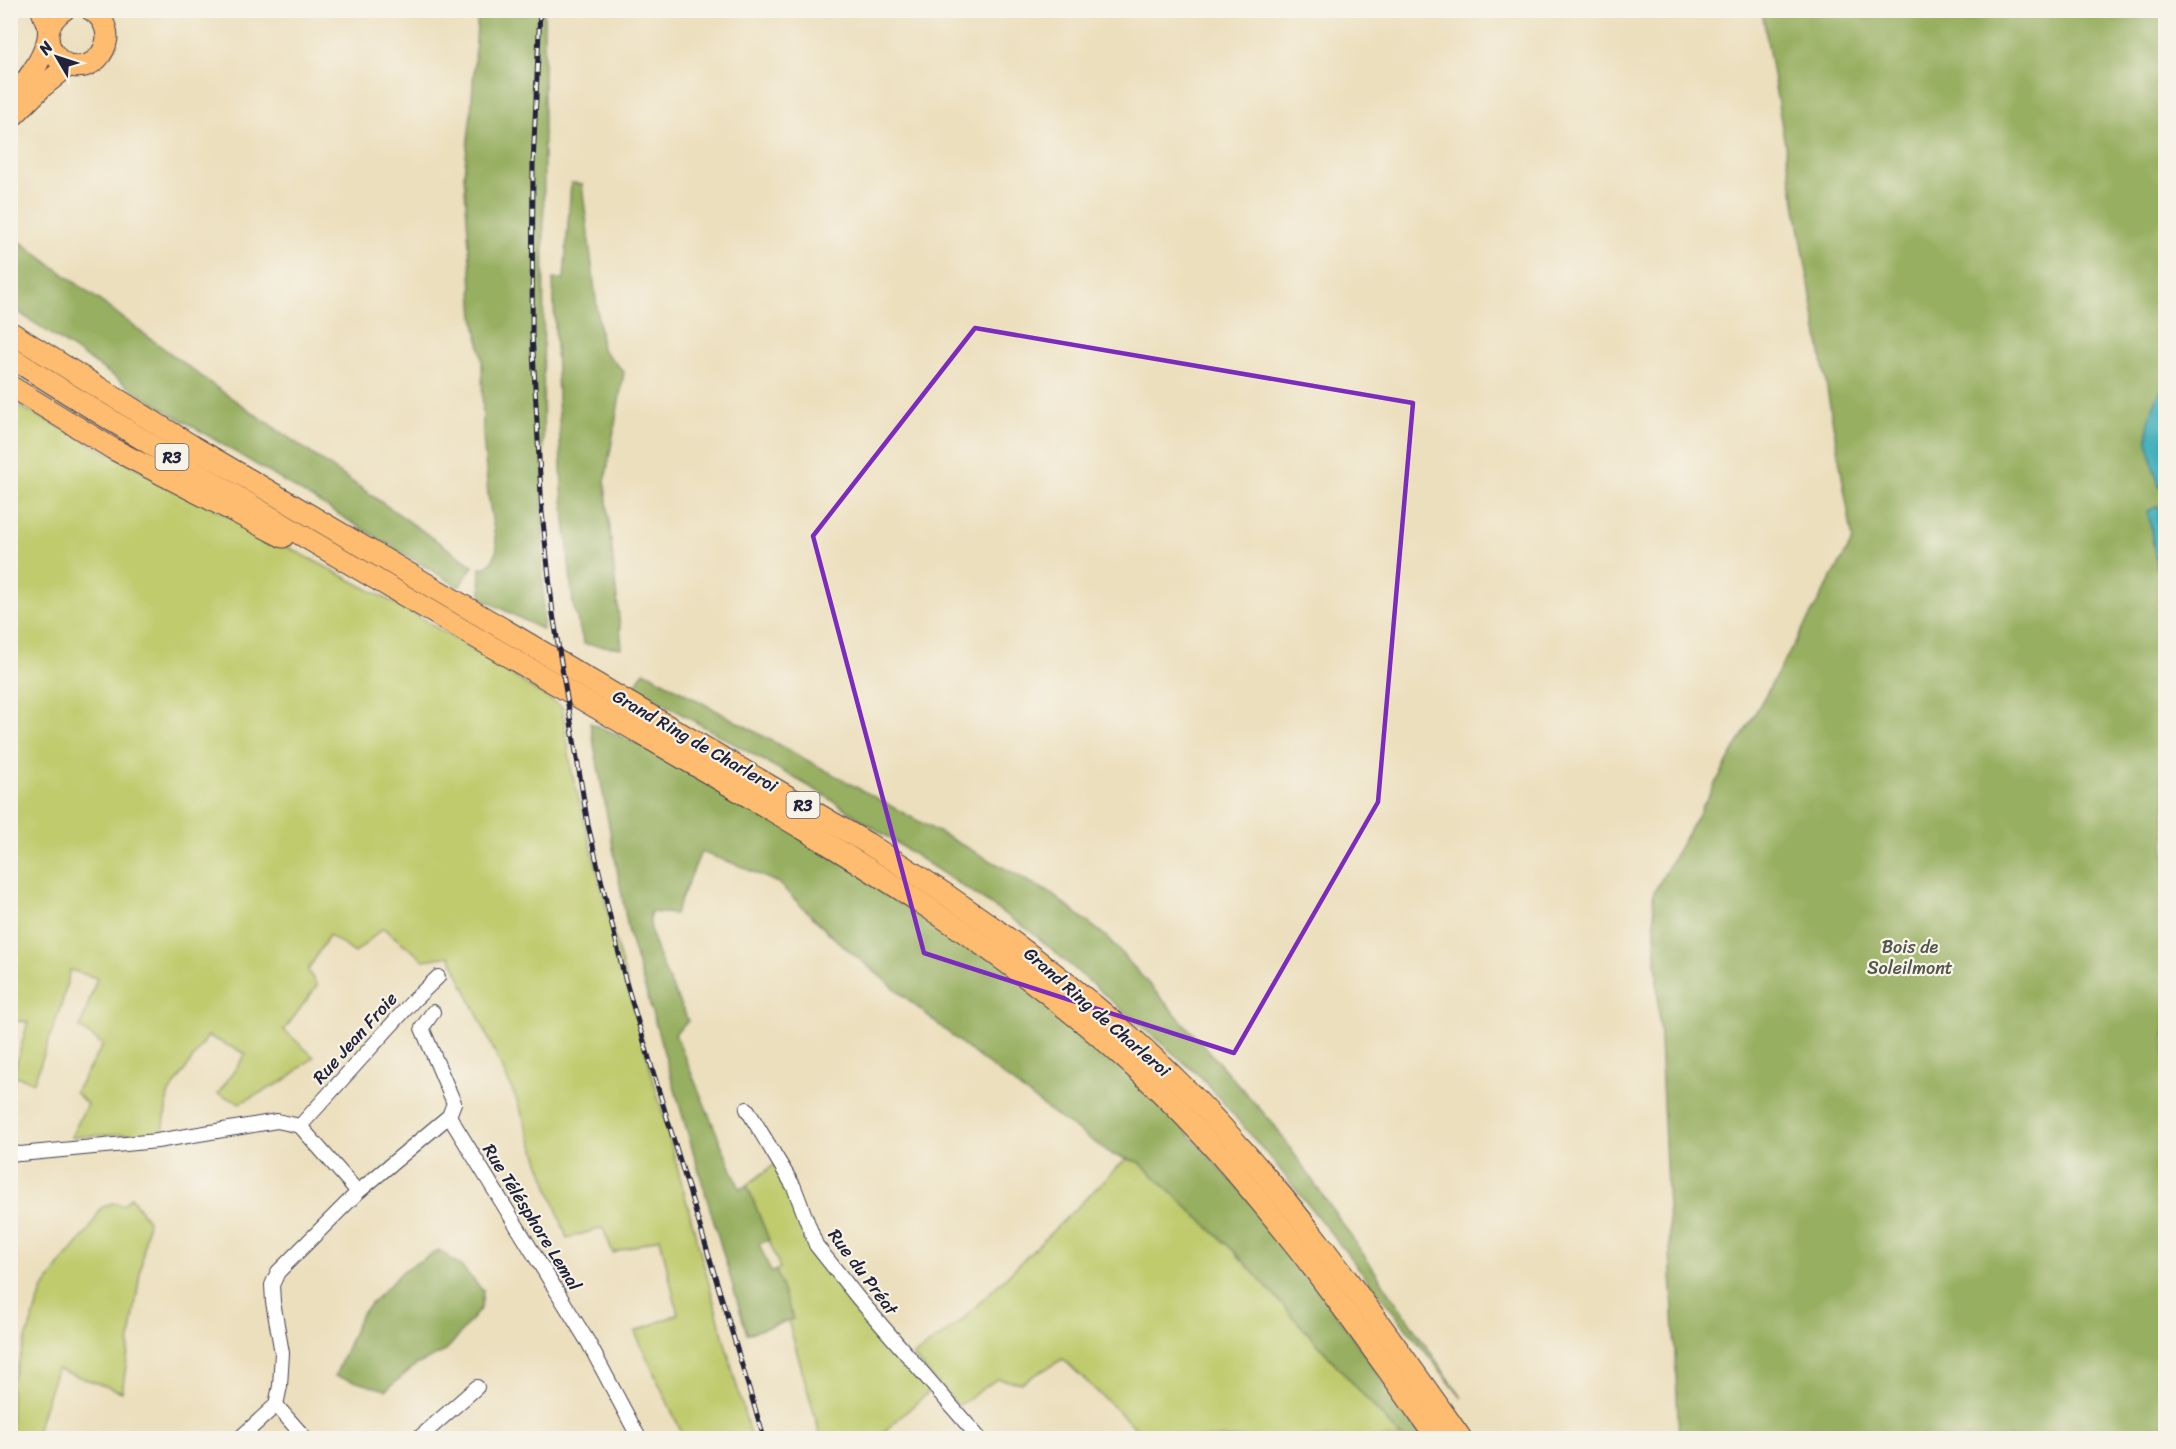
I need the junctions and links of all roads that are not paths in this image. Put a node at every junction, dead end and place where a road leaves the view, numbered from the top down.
1 (40, 10) edge
2 (64, 10) edge
3 (91, 10) edge
4 (110, 19) edge
5 (48, 35) junction
6 (69, 65) junction
7 (10, 99) edge
8 (10, 119) edge
9 (10, 332) edge
10 (10, 357) edge
11 (10, 386) edge
12 (334, 554) junction
13 (438, 977) dead end
14 (433, 1012) dead end
15 (747, 1109) dead end
16 (449, 1116) junction
17 (300, 1126) junction
18 (10, 1152) edge
19 (358, 1192) junction
20 (477, 1387) dead end
21 (276, 1405) junction
22 (240, 1438) edge
23 (305, 1438) edge
24 (419, 1438) edge
25 (639, 1438) edge
26 (979, 1438) edge
27 (1436, 1438) edge
28 (1461, 1438) edge

1 - 5 main road
2 - 5 highway
3 - 4 highway
4 - 6 highway
5 - 6 highway
5 - 7 highway
6 - 8 highway
9 - 28 highway, Grand Ring de Charleroi / R3
10 - 12 highway, Grand Ring de Charleroi / R3
11 - 12 highway
12 - 27 highway, Grand Ring de Charleroi / R3
13 - 17 street, Rue Jean Froie
14 - 16 street, Rue Télésphore Lemal
15 - 26 street, Rue du Préat
16 - 19 street
16 - 25 street, Rue Télésphore Lemal
17 - 18 street
17 - 19 street
19 - 21 street
20 - 24 street
21 - 22 street
21 - 23 street

